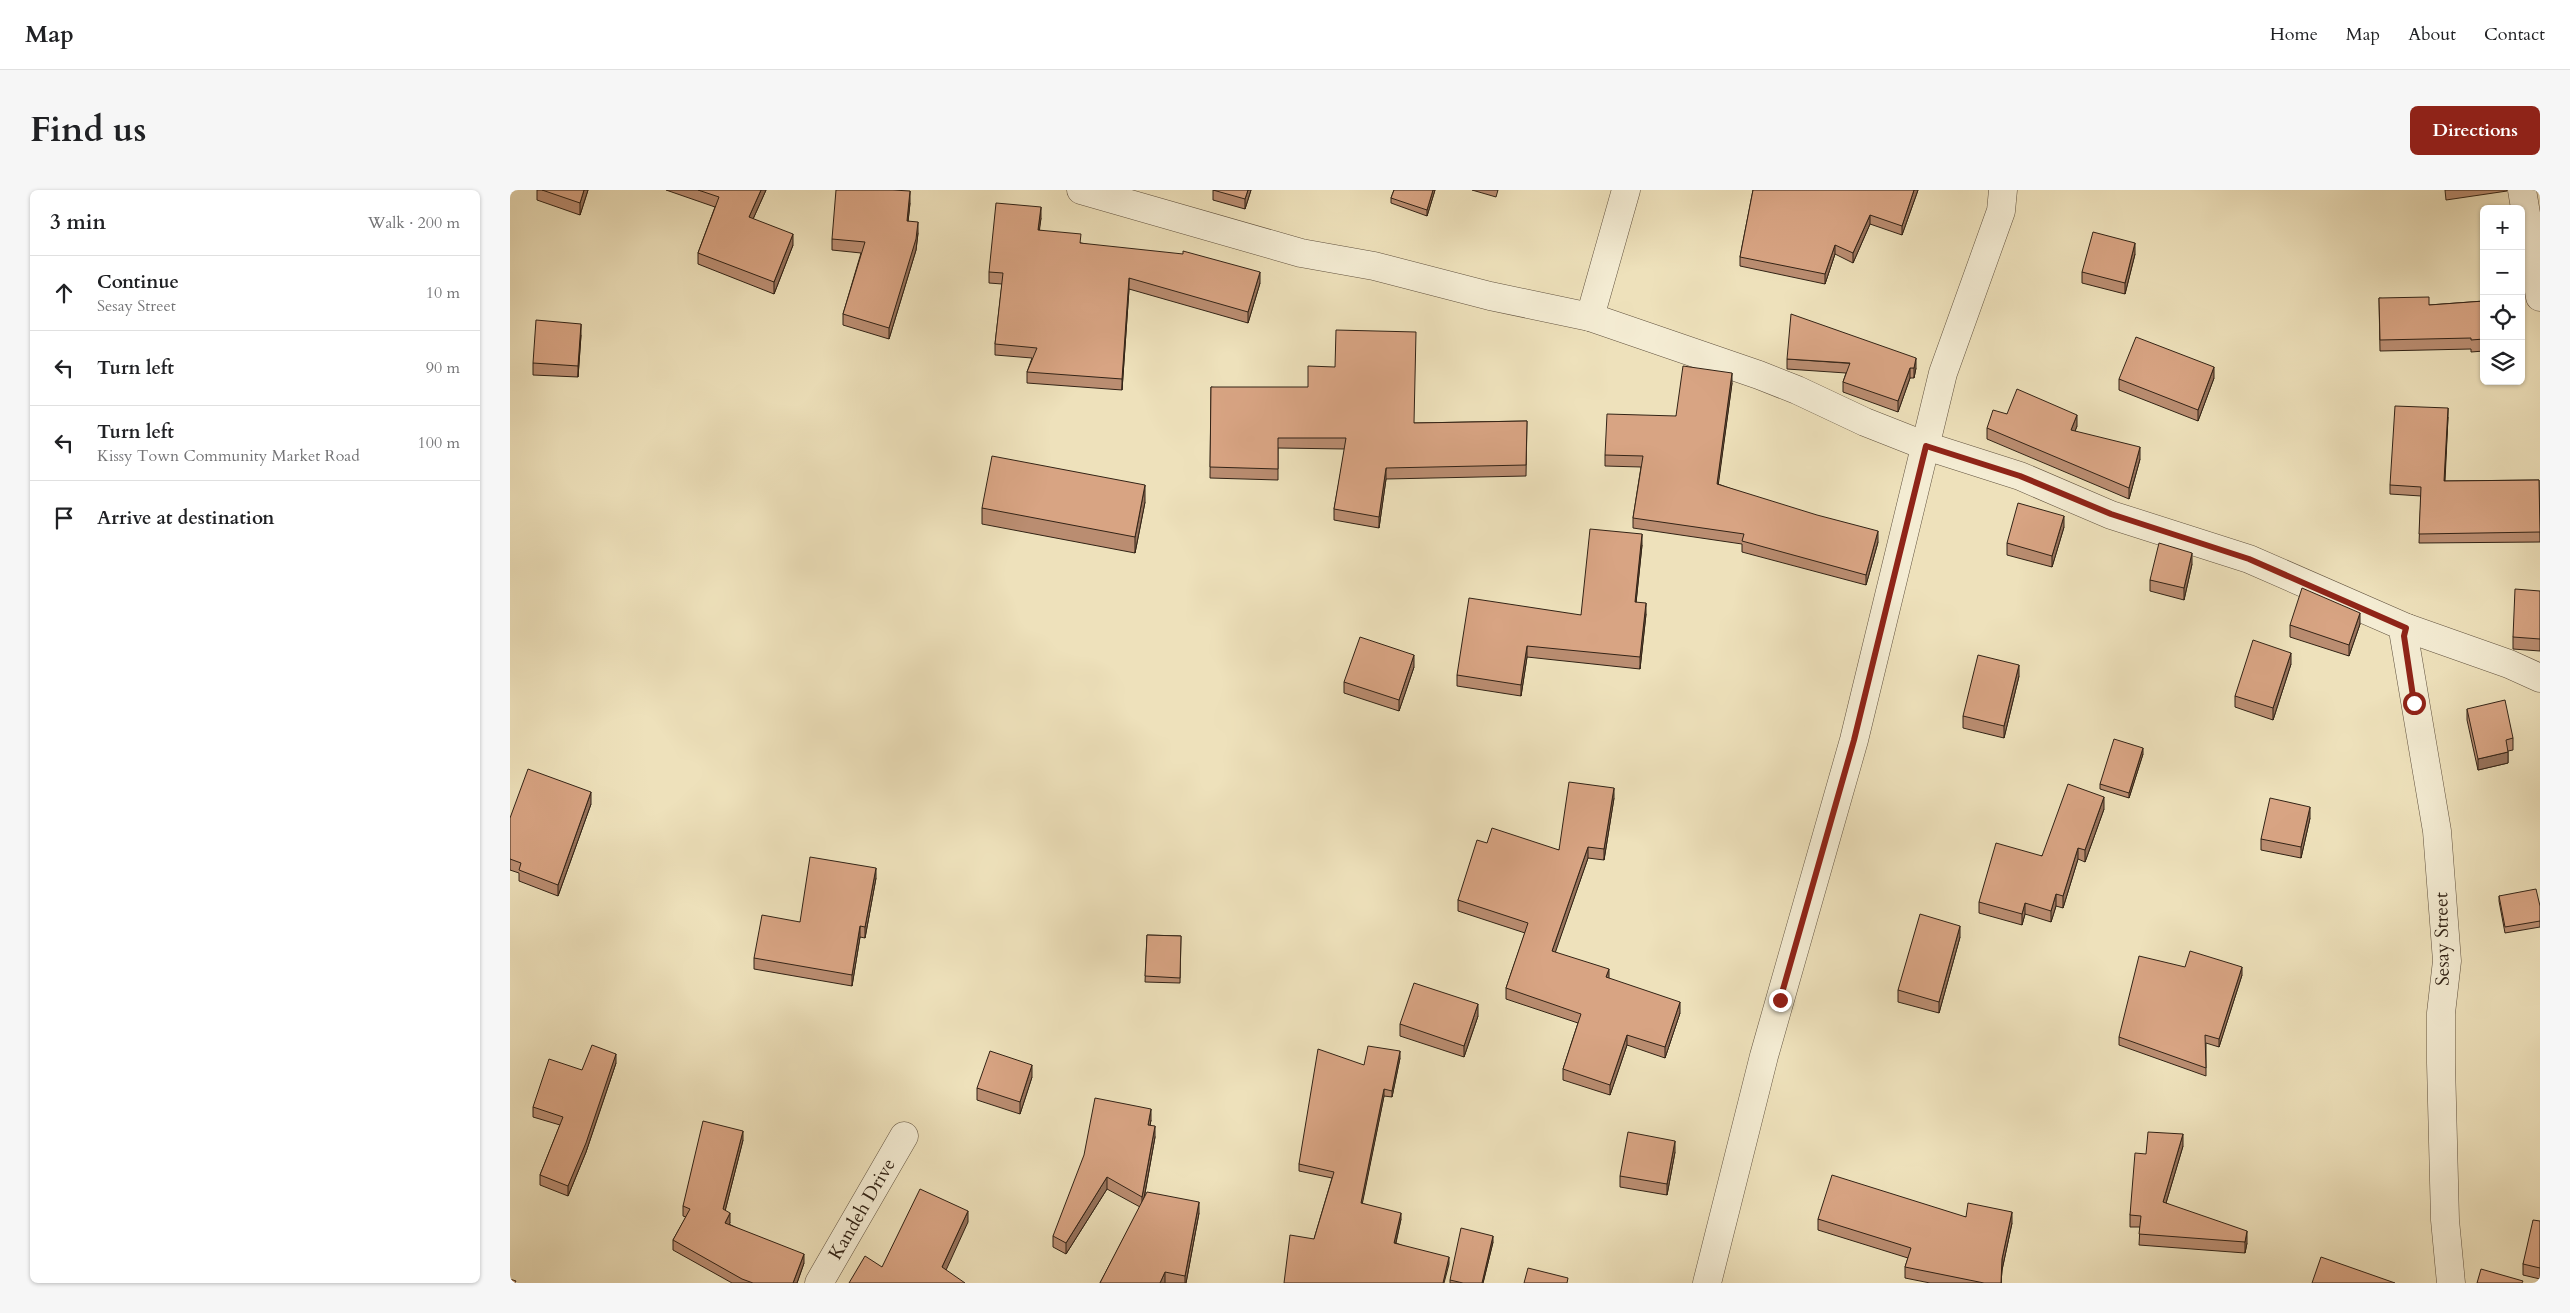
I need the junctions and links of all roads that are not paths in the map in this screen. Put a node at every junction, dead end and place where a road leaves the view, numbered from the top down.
1 (1081, 190) edge
2 (1626, 190) edge
3 (2003, 190) edge
4 (2522, 190) edge
5 (2540, 292) edge
6 (1590, 317) junction
7 (1926, 446) junction
8 (2406, 628) junction
9 (2540, 678) edge
10 (904, 1136) dead end
11 (819, 1283) edge
12 (1707, 1283) edge
13 (2451, 1283) edge

1 - 6 street
2 - 6 street
3 - 7 street
4 - 5 street
6 - 7 street
7 - 8 street
7 - 12 street
8 - 9 street
8 - 13 street, Sesay Street
10 - 11 street, Kandeh Drive

